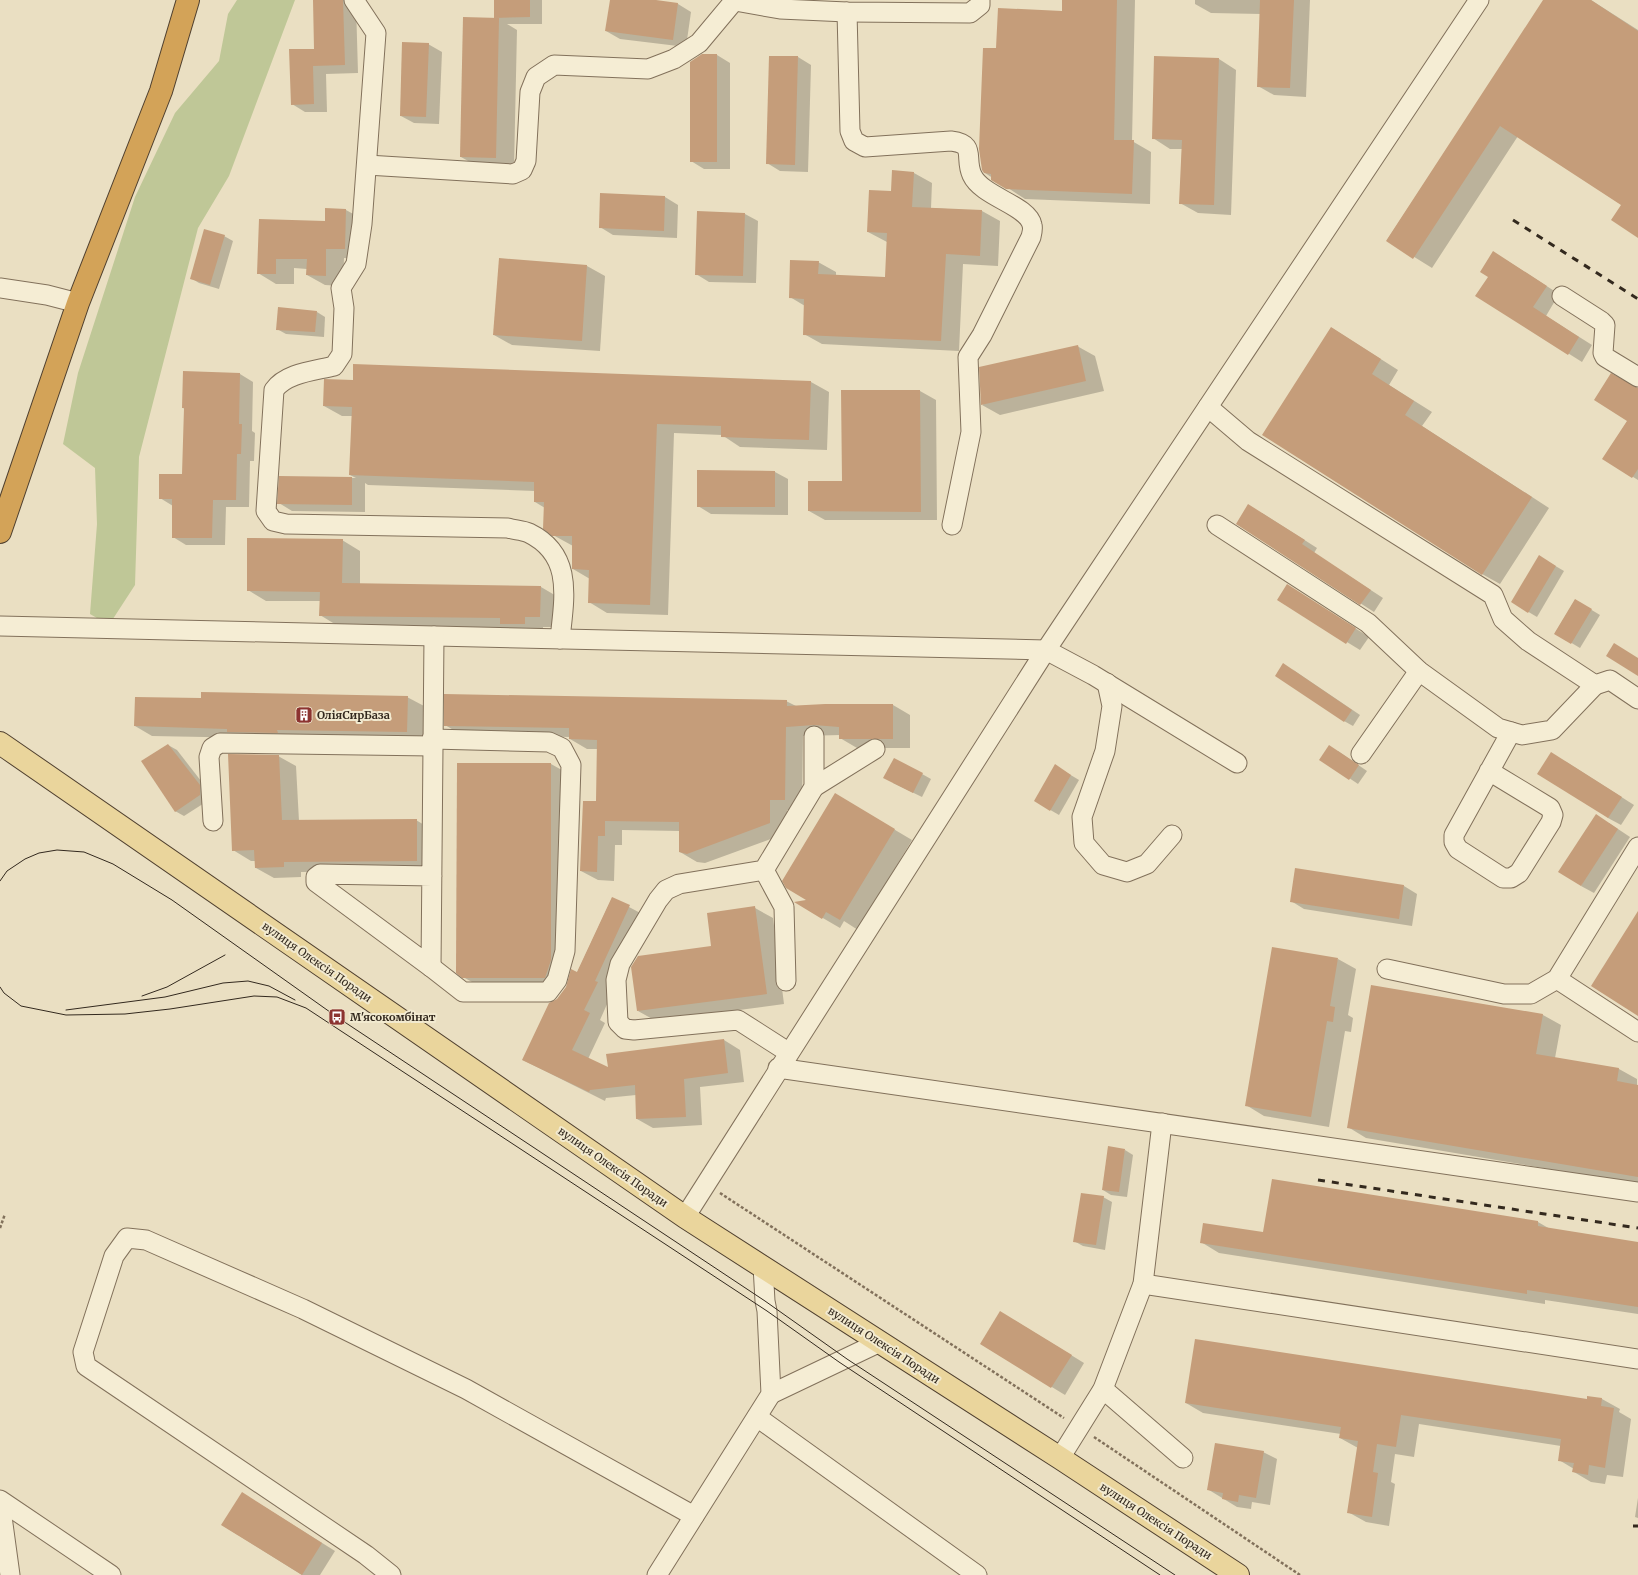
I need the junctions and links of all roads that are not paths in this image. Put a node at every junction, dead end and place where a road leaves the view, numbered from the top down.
1 (188, 0) edge
2 (354, 0) edge
3 (980, 0) edge
4 (1479, 0) edge
5 (734, 1) edge
6 (847, 12) junction
7 (367, 165) junction
8 (0, 288) edge
9 (1562, 296) dead end
10 (78, 303) junction
11 (1638, 377) edge
12 (1208, 407) junction
13 (952, 525) dead end
14 (1217, 525) dead end
15 (0, 532) edge
16 (0, 626) edge
17 (434, 636) junction
18 (560, 639) junction
19 (1046, 650) junction
20 (1419, 671) junction
21 (1107, 683) junction
22 (1596, 685) junction
23 (1638, 699) edge
24 (1511, 732) junction
25 (814, 736) dead end
26 (0, 742) edge
27 (432, 742) junction
28 (875, 749) dead end
29 (1361, 754) dead end
30 (1237, 763) dead end
31 (1489, 771) junction
32 (814, 787) junction
33 (214, 821) dead end
34 (1172, 835) dead end
35 (1638, 847) edge
36 (764, 870) junction
37 (432, 876) junction
38 (431, 967) junction
39 (1387, 969) dead end
40 (1557, 979) junction
41 (786, 980) dead end
42 (1638, 1032) edge
43 (788, 1052) junction
44 (778, 1068) junction
45 (1162, 1123) junction
46 (1638, 1192) edge
47 (685, 1217) junction
48 (763, 1266) junction
49 (1144, 1284) junction
50 (878, 1343) junction
51 (1638, 1359) edge
52 (1103, 1389) junction
53 (771, 1394) junction
54 (757, 1417) junction
55 (1060, 1458) junction
56 (1183, 1458) dead end
57 (0, 1501) edge
58 (694, 1516) junction
59 (665, 1572) edge
60 (10, 1575) edge
61 (111, 1575) edge
62 (391, 1575) edge
63 (977, 1575) edge
64 (1238, 1575) edge

1 - 10 highway
2 - 7 street
3 - 6 street
4 - 12 street
5 - 6 street
5 - 7 street
6 - 13 street
7 - 18 street
8 - 10 street
9 - 11 street
10 - 15 highway
12 - 19 street
12 - 22 street
14 - 20 street
16 - 17 street
17 - 18 street
17 - 27 street
18 - 19 street
19 - 21 street
19 - 43 street
20 - 24 street
20 - 29 street
21 - 30 street
21 - 34 street
22 - 23 street
22 - 24 street
24 - 31 street
25 - 32 street
26 - 47 main road, вулиця Олексія Поради
27 - 33 street
27 - 37 street
27 - 38 street
28 - 32 street
31 - 31 street
32 - 36 street
35 - 40 street
36 - 41 street
36 - 43 street
37 - 38 street
37 - 38 street
39 - 40 street
40 - 42 street
43 - 44 street
44 - 45 street
44 - 47 street
45 - 46 street
45 - 49 street
47 - 48 main road, вулиця Олексія Поради
48 - 50 main road, вулиця Олексія Поради
48 - 53 street
49 - 51 street
49 - 52 street
50 - 53 street
50 - 55 main road, вулиця Олексія Поради
52 - 55 street
52 - 56 street
53 - 54 street
54 - 58 street
54 - 63 street
55 - 64 main road, вулиця Олексія Поради
57 - 60 street
57 - 61 street
58 - 59 street
58 - 62 street

